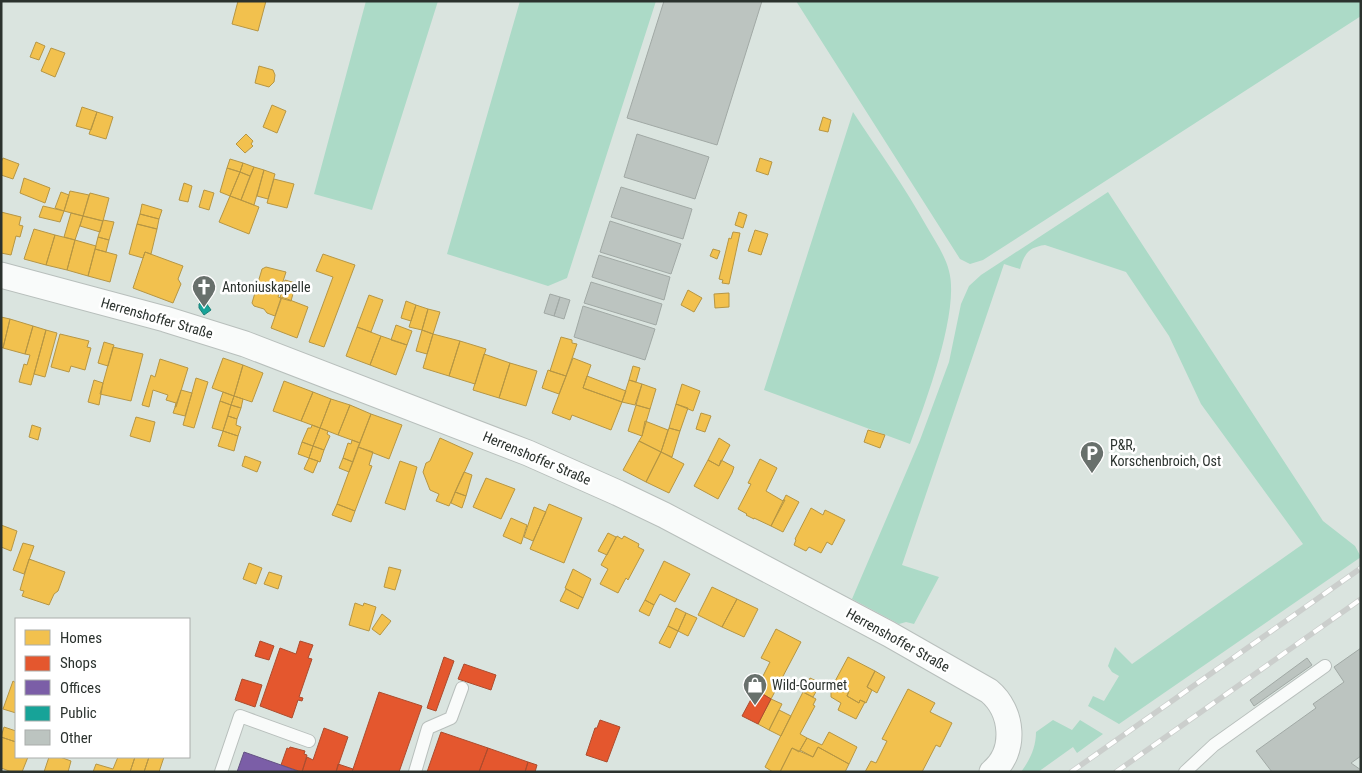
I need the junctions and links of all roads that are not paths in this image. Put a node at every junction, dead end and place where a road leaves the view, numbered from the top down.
1 (1, 275) edge
2 (1325, 666) dead end
3 (462, 688) dead end
4 (309, 741) dead end
5 (221, 772) edge
6 (415, 772) edge
7 (992, 772) edge
8 (1185, 772) edge

1 - 7 street, Herrenshoffer Straße
2 - 8 lane
3 - 6 lane
4 - 5 lane

